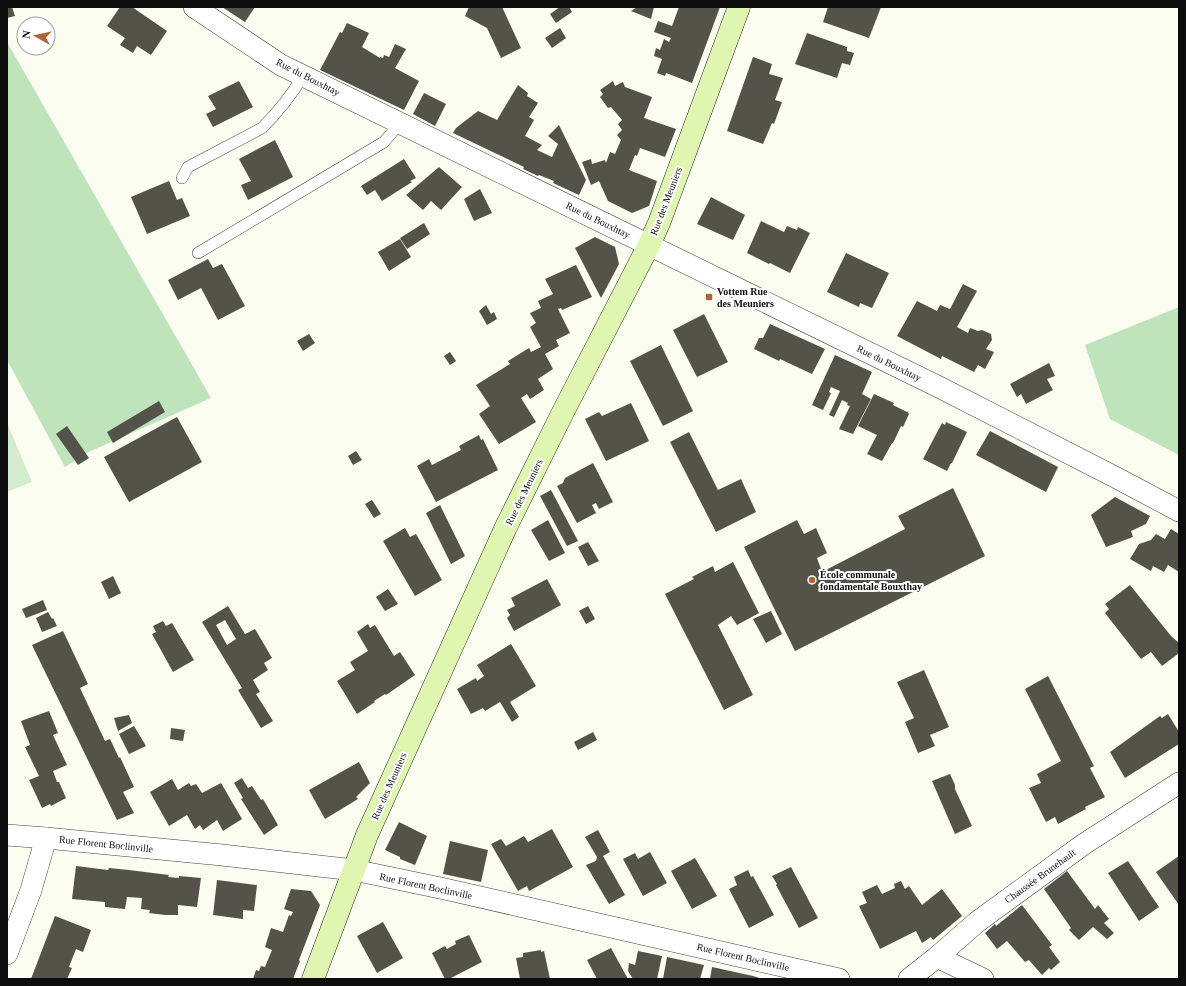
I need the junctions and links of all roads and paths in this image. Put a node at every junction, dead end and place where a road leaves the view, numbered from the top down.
1 (194, 7) edge
2 (739, 7) edge
3 (303, 76) junction
4 (400, 123) junction
5 (182, 178) dead end
6 (649, 245) junction
7 (198, 252) dead end
8 (1179, 512) edge
9 (1179, 784) edge
10 (7, 835) edge
11 (46, 838) junction
12 (354, 870) junction
13 (7, 954) edge
14 (937, 957) junction
15 (313, 979) edge
16 (839, 979) edge
17 (909, 979) edge
18 (983, 979) edge

1 - 3 street, Rue du Bouxhtay
2 - 6 street, Rue des Meuniers
3 - 4 street, Rue du Bouxhtay
3 - 5 lane
4 - 6 street, Rue du Bouxhtay
4 - 7 lane
6 - 8 street, Rue du Bouxhtay
6 - 12 street, Rue des Meuniers
9 - 14 street, Chaussée Brunehault
10 - 11 street, Rue Florent Boclinville
11 - 12 street, Rue Florent Boclinville
11 - 13 street
12 - 15 street, Rue des Meuniers
12 - 16 street, Rue Florent Boclinville
14 - 17 street, Chaussée Brunehault
14 - 18 street

